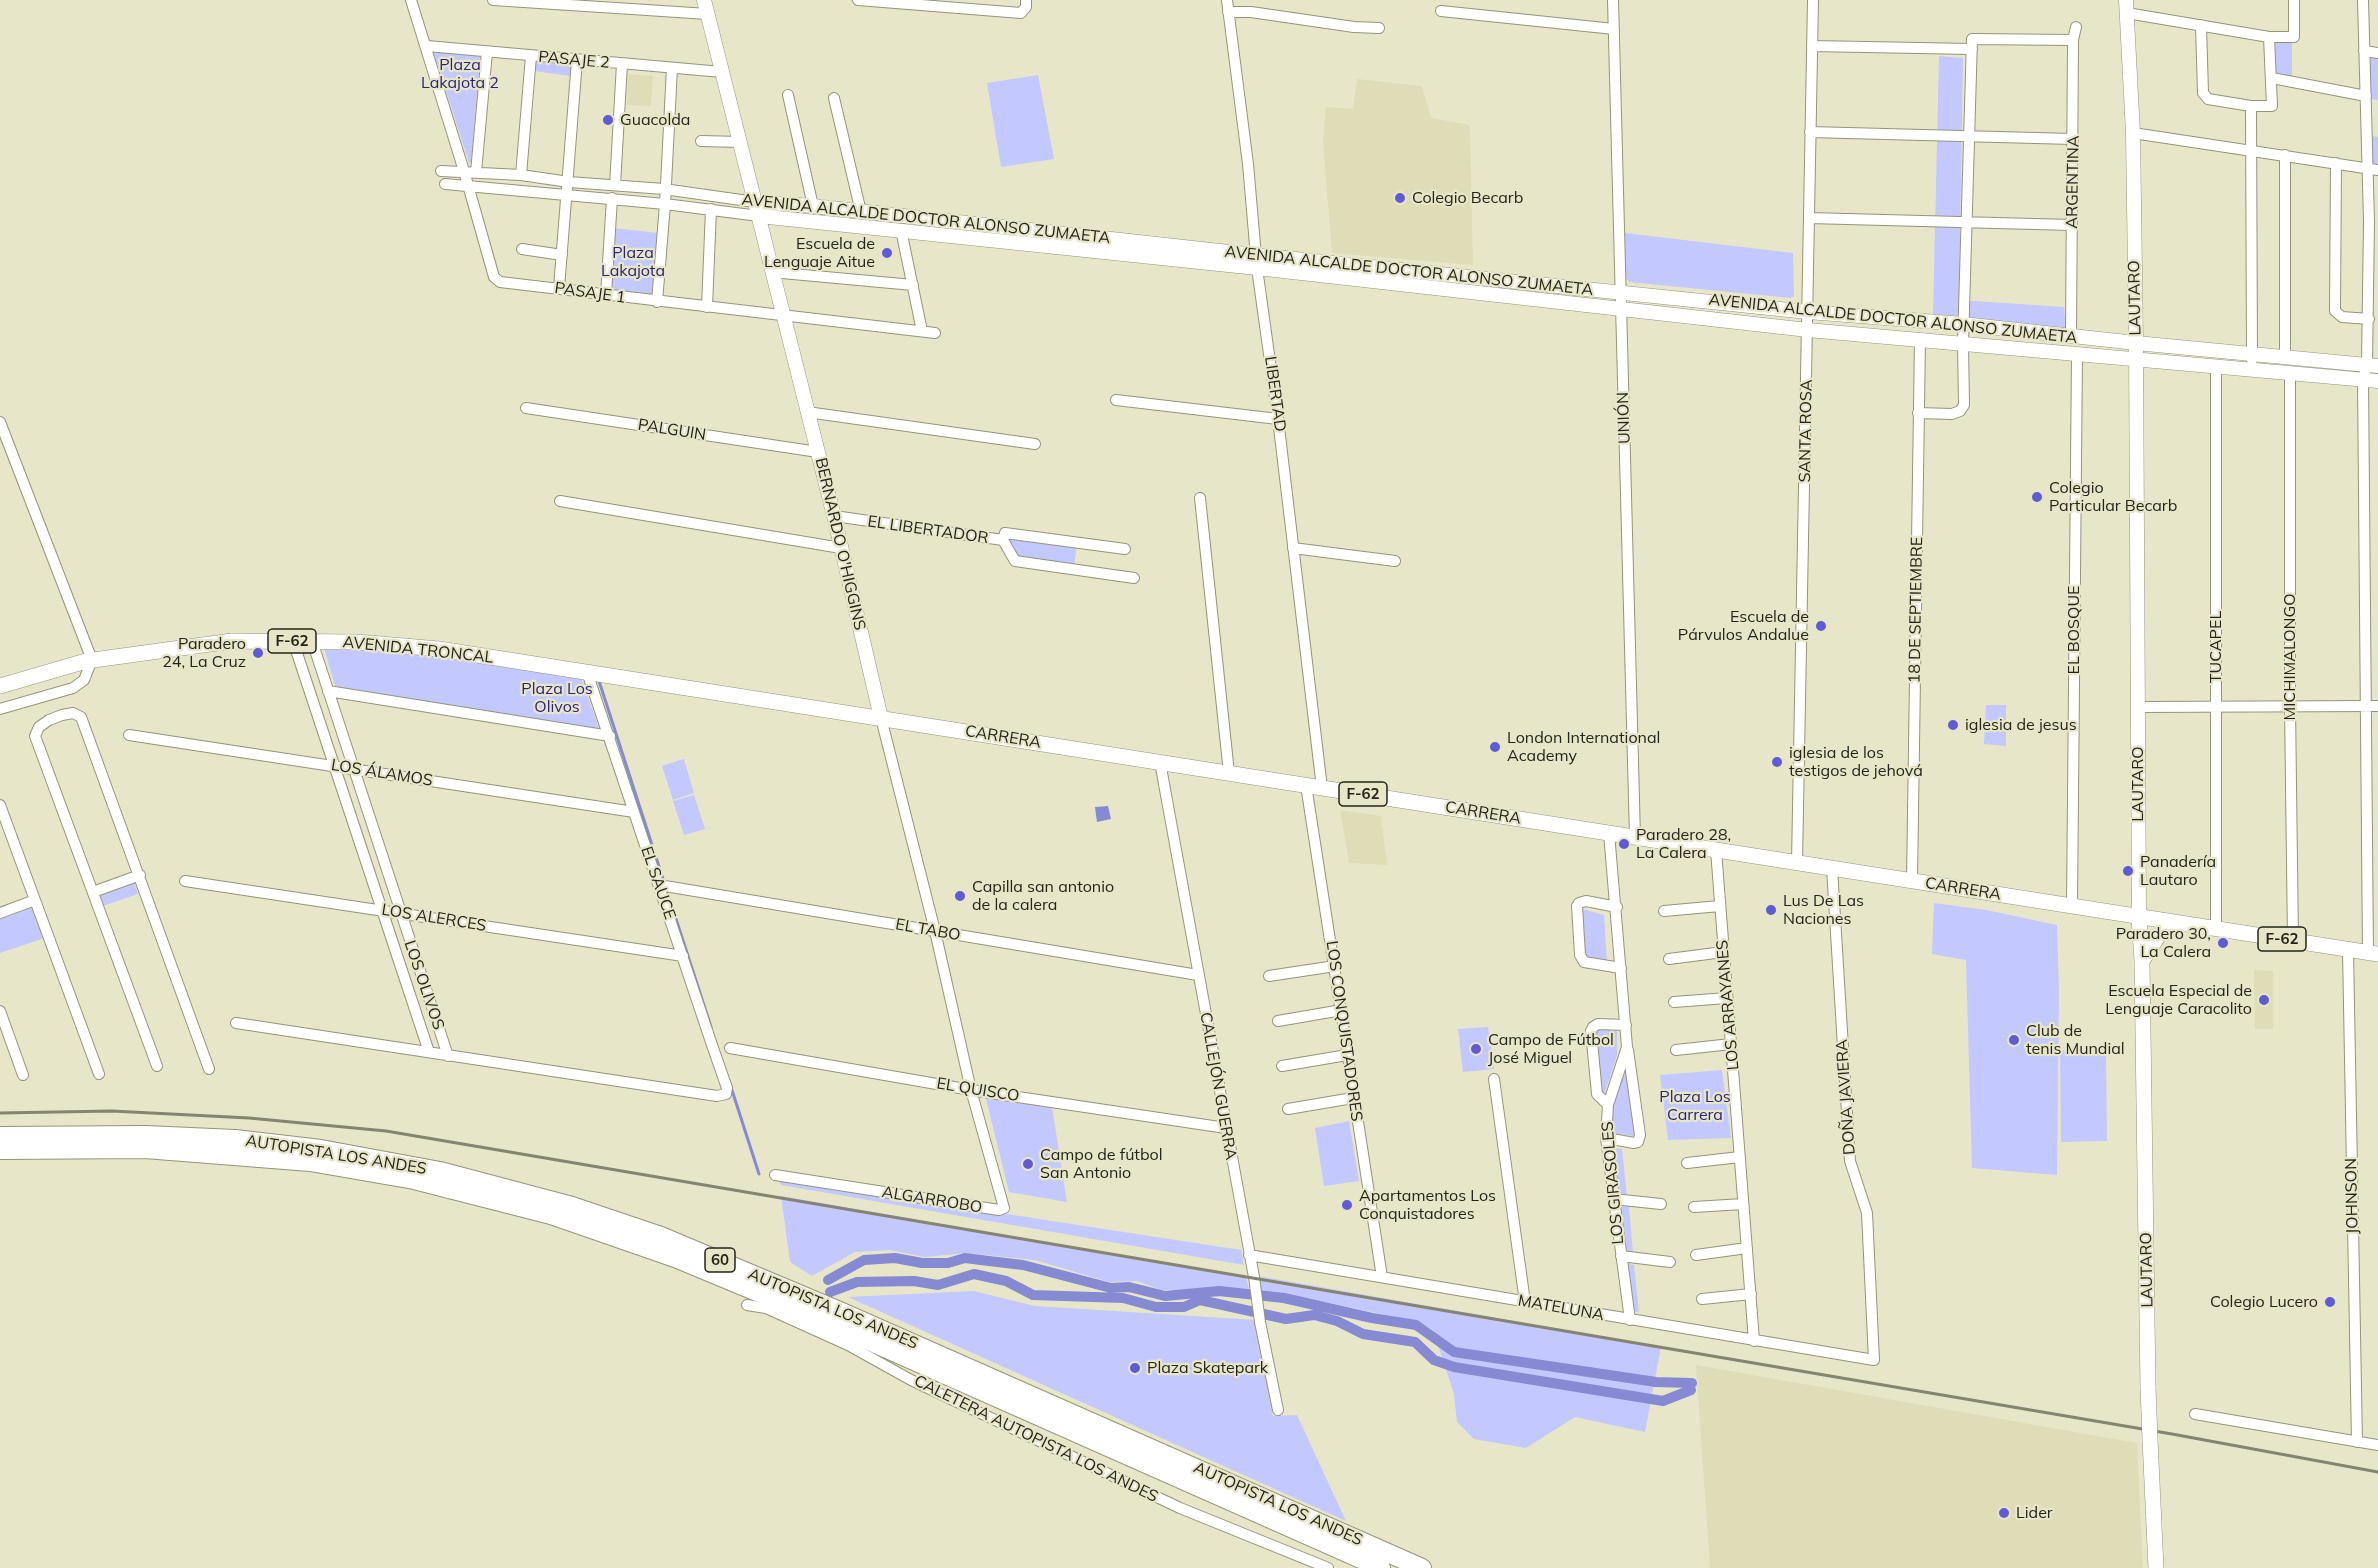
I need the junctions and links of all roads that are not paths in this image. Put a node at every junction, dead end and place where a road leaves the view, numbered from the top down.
1 (411, 0) edge
2 (493, 0) edge
3 (704, 0) edge
4 (858, 0) edge
5 (1026, 0) edge
6 (1227, 0) edge
7 (1613, 0) edge
8 (1813, 0) edge
9 (2294, 0) edge
10 (2363, 0) edge
11 (533, 1) edge
12 (582, 3) edge
13 (630, 5) edge
14 (2126, 6) edge
15 (1441, 11) dead end
16 (1228, 12) junction
17 (708, 14) junction
18 (2202, 25) junction
19 (2076, 27) dead end
20 (1379, 28) dead end
21 (1614, 29) junction
22 (2269, 37) junction
23 (2073, 40) junction
24 (1972, 44) junction
25 (427, 46) junction
26 (1812, 46) junction
27 (2364, 51) junction
28 (487, 52) junction
29 (2378, 53) edge
30 (531, 56) junction
31 (577, 60) junction
32 (622, 64) junction
33 (672, 68) junction
34 (722, 72) junction
35 (2272, 78) junction
36 (788, 95) dead end
37 (2366, 96) junction
38 (834, 98) dead end
39 (2251, 106) junction
40 (1810, 132) junction
41 (2133, 133) junction
42 (1969, 137) junction
43 (2073, 140) junction
44 (701, 141) dead end
45 (740, 142) junction
46 (2250, 150) junction
47 (2285, 154) junction
48 (2336, 163) junction
49 (2373, 169) edge
50 (441, 171) dead end
51 (470, 172) junction
52 (521, 175) junction
53 (568, 182) junction
54 (445, 184) dead end
55 (467, 185) junction
56 (615, 185) junction
57 (664, 189) junction
58 (568, 195) junction
59 (612, 198) junction
60 (755, 202) junction
61 (665, 204) junction
62 (813, 206) junction
63 (711, 209) junction
64 (861, 212) junction
65 (759, 216) junction
66 (1809, 218) junction
67 (1966, 222) junction
68 (2072, 225) junction
69 (901, 230) junction
70 (522, 249) dead end
71 (562, 255) junction
72 (1257, 261) junction
73 (771, 272) junction
74 (913, 285) junction
75 (559, 288) junction
76 (1620, 292) junction
77 (606, 295) junction
78 (657, 302) junction
79 (707, 307) junction
80 (1621, 309) junction
81 (1808, 312) junction
82 (783, 316) junction
83 (2368, 319) junction
84 (1963, 324) junction
85 (1808, 330) junction
86 (922, 331) junction
87 (934, 333) dead end
88 (2071, 336) junction
89 (1920, 339) junction
90 (1963, 343) junction
91 (2136, 343) junction
92 (2077, 353) junction
93 (2252, 353) junction
94 (2285, 357) junction
95 (2135, 358) junction
96 (2373, 365) edge
97 (2216, 366) junction
98 (2252, 369) junction
99 (2290, 372) junction
100 (2363, 380) junction
101 (2378, 381) edge
102 (1116, 400) dead end
103 (526, 408) dead end
104 (807, 412) junction
105 (1918, 413) junction
106 (1278, 419) junction
107 (0, 422) edge
108 (1035, 444) dead end
109 (818, 452) junction
110 (1200, 498) dead end
111 (560, 501) dead end
112 (834, 516) junction
113 (1003, 540) junction
114 (841, 548) junction
115 (1293, 548) junction
116 (1125, 549) dead end
117 (1395, 561) dead end
118 (1134, 578) dead end
119 (293, 641) junction
120 (312, 641) junction
121 (92, 660) junction
122 (587, 672) junction
123 (0, 686) edge
124 (328, 692) junction
125 (56, 694) junction
126 (42, 699) junction
127 (2290, 706) junction
128 (2372, 706) edge
129 (2137, 707) junction
130 (2216, 707) junction
131 (0, 709) edge
132 (62, 715) junction
133 (881, 718) junction
134 (49, 720) junction
135 (129, 735) dead end
136 (610, 736) junction
137 (1160, 762) junction
138 (334, 765) junction
139 (353, 769) junction
140 (1229, 773) junction
141 (1306, 785) junction
142 (1322, 788) junction
143 (0, 805) edge
144 (634, 812) junction
145 (1609, 833) junction
146 (1635, 837) junction
147 (1716, 850) junction
148 (1797, 862) junction
149 (1832, 868) junction
150 (140, 875) junction
151 (185, 881) dead end
152 (1912, 881) junction
153 (659, 885) junction
154 (93, 892) junction
155 (35, 900) junction
156 (1720, 906) junction
157 (2072, 906) junction
158 (1617, 907) junction
159 (382, 909) junction
160 (1664, 911) dead end
161 (0, 913) edge
162 (400, 913) junction
163 (2139, 917) junction
164 (2179, 923) junction
165 (2217, 929) junction
166 (934, 931) junction
167 (2293, 941) junction
168 (2348, 950) junction
169 (1724, 952) junction
170 (2373, 953) edge
171 (683, 956) junction
172 (1669, 959) dead end
173 (2142, 961) junction
174 (1335, 966) junction
175 (1621, 968) junction
176 (1198, 975) junction
177 (1269, 976) dead end
178 (1727, 998) junction
179 (1674, 1002) dead end
180 (1342, 1010) junction
181 (0, 1011) edge
182 (1278, 1021) dead end
183 (236, 1023) dead end
184 (1626, 1025) junction
185 (1731, 1044) junction
186 (1628, 1047) junction
187 (730, 1048) dead end
188 (1676, 1050) dead end
189 (429, 1052) junction
190 (1347, 1055) junction
191 (448, 1056) junction
192 (157, 1066) dead end
193 (1282, 1066) dead end
194 (208, 1069) dead end
195 (99, 1074) dead end
196 (23, 1075) dead end
197 (1494, 1078) dead end
198 (971, 1090) junction
199 (1353, 1098) junction
200 (1608, 1105) junction
201 (1288, 1109) dead end
202 (1226, 1128) junction
203 (0, 1136) edge
204 (1606, 1138) junction
205 (0, 1150) edge
206 (1740, 1157) junction
207 (1688, 1163) dead end
208 (775, 1175) dead end
209 (1613, 1199) junction
210 (1661, 1204) dead end
211 (1743, 1204) junction
212 (1694, 1207) dead end
213 (1747, 1248) junction
214 (1249, 1255) junction
215 (1696, 1255) dead end
216 (1621, 1256) junction
217 (1670, 1262) dead end
218 (1382, 1277) junction
219 (1750, 1294) junction
220 (1702, 1299) dead end
221 (1525, 1302) junction
222 (747, 1305) dead end
223 (1629, 1320) junction
224 (1754, 1341) junction
225 (1874, 1360) joint
226 (1278, 1410) dead end
227 (2195, 1414) dead end
228 (2356, 1442) junction
229 (2378, 1445) edge
230 (1328, 1568) edge
231 (1381, 1568) edge
232 (1422, 1568) edge
233 (2156, 1568) edge

1 - 25 street
2 - 11 street
3 - 17 street, BERNARDO O'HIGGINS
4 - 5 street
6 - 16 street, LIBERTAD
7 - 21 street, UNIÓN
8 - 26 street, SANTA ROSA
9 - 22 street
10 - 27 street
11 - 12 street
12 - 13 street
13 - 17 street
14 - 18 street
14 - 41 street, LAUTARO
15 - 21 street
16 - 20 street
16 - 72 street, LIBERTAD
17 - 34 street, BERNARDO O'HIGGINS
18 - 22 street
18 - 39 street
19 - 23 street, ARGENTINA
21 - 76 street, UNIÓN
22 - 35 street
23 - 24 street
23 - 43 street, ARGENTINA
24 - 26 street
24 - 42 street
25 - 28 street, PASAJE 2
25 - 51 street
26 - 40 street, SANTA ROSA
27 - 29 street
27 - 37 street
28 - 30 street, PASAJE 2
28 - 51 street
30 - 31 street, PASAJE 2
30 - 52 street
31 - 32 street, PASAJE 2
31 - 53 street
32 - 33 street, PASAJE 2
32 - 56 street
33 - 34 street, PASAJE 2
33 - 57 street
34 - 45 street, BERNARDO O'HIGGINS
35 - 37 street
35 - 39 street
36 - 62 street
37 - 49 street
38 - 64 street
39 - 46 street
40 - 42 street
40 - 66 street, SANTA ROSA
41 - 46 street
41 - 91 street, LAUTARO
42 - 43 street
42 - 67 street
43 - 68 street, ARGENTINA
44 - 45 street
45 - 60 street, BERNARDO O'HIGGINS
46 - 47 street
46 - 93 street
47 - 48 street
47 - 94 street
48 - 49 street
48 - 83 street
49 - 83 street
50 - 51 street, AVENIDA ALCALDE DOCTOR ALONSO ZUMAETA
51 - 52 street, AVENIDA ALCALDE DOCTOR ALONSO ZUMAETA
51 - 55 street
52 - 53 street, AVENIDA ALCALDE DOCTOR ALONSO ZUMAETA
53 - 56 street, AVENIDA ALCALDE DOCTOR ALONSO ZUMAETA
53 - 58 street
54 - 55 street, AVENIDA ALCALDE DOCTOR ALONSO ZUMAETA
55 - 58 street, AVENIDA ALCALDE DOCTOR ALONSO ZUMAETA
55 - 75 street, PASAJE 1
56 - 57 street, AVENIDA ALCALDE DOCTOR ALONSO ZUMAETA
57 - 60 street, AVENIDA ALCALDE DOCTOR ALONSO ZUMAETA
57 - 61 street
58 - 59 street, AVENIDA ALCALDE DOCTOR ALONSO ZUMAETA
58 - 71 street
59 - 61 street, AVENIDA ALCALDE DOCTOR ALONSO ZUMAETA
59 - 77 street
60 - 62 street, AVENIDA ALCALDE DOCTOR ALONSO ZUMAETA
60 - 65 street, BERNARDO O'HIGGINS
61 - 63 street, AVENIDA ALCALDE DOCTOR ALONSO ZUMAETA
61 - 78 street
62 - 64 street, AVENIDA ALCALDE DOCTOR ALONSO ZUMAETA
63 - 65 street, AVENIDA ALCALDE DOCTOR ALONSO ZUMAETA
63 - 79 street
64 - 72 street, AVENIDA ALCALDE DOCTOR ALONSO ZUMAETA
65 - 69 street, AVENIDA ALCALDE DOCTOR ALONSO ZUMAETA
65 - 73 street, BERNARDO O'HIGGINS
66 - 67 street
66 - 81 street, SANTA ROSA
67 - 68 street
67 - 84 street
68 - 88 street, ARGENTINA
69 - 72 street, AVENIDA ALCALDE DOCTOR ALONSO ZUMAETA
69 - 74 street
70 - 71 street
71 - 75 street
72 - 76 street, AVENIDA ALCALDE DOCTOR ALONSO ZUMAETA
72 - 80 street, AVENIDA ALCALDE DOCTOR ALONSO ZUMAETA
72 - 106 street, LIBERTAD
73 - 74 street
73 - 82 street, BERNARDO O'HIGGINS
74 - 86 street
75 - 77 street, PASAJE 1
76 - 80 street, UNIÓN
76 - 81 street, AVENIDA ALCALDE DOCTOR ALONSO ZUMAETA
77 - 78 street, PASAJE 1
78 - 79 street, PASAJE 1
79 - 82 street, PASAJE 1
80 - 85 street, AVENIDA ALCALDE DOCTOR ALONSO ZUMAETA
80 - 146 street, UNIÓN
81 - 84 street, AVENIDA ALCALDE DOCTOR ALONSO ZUMAETA
81 - 85 street, SANTA ROSA
82 - 86 street, PASAJE 1
82 - 104 street, BERNARDO O'HIGGINS
83 - 96 street
84 - 88 street, AVENIDA ALCALDE DOCTOR ALONSO ZUMAETA
84 - 90 street
85 - 89 street, AVENIDA ALCALDE DOCTOR ALONSO ZUMAETA
85 - 148 street, SANTA ROSA
86 - 87 street, PASAJE 1
88 - 91 street, AVENIDA ALCALDE DOCTOR ALONSO ZUMAETA
89 - 90 street, AVENIDA ALCALDE DOCTOR ALONSO ZUMAETA
89 - 105 street, 18 DE SEPTIEMBRE
90 - 92 street, AVENIDA ALCALDE DOCTOR ALONSO ZUMAETA
90 - 105 street
91 - 93 street, AVENIDA ALCALDE DOCTOR ALONSO ZUMAETA
91 - 95 street, LAUTARO
92 - 95 street, AVENIDA ALCALDE DOCTOR ALONSO ZUMAETA
92 - 157 street, EL BOSQUE
93 - 94 street, AVENIDA ALCALDE DOCTOR ALONSO ZUMAETA
93 - 98 street
94 - 96 street, AVENIDA ALCALDE DOCTOR ALONSO ZUMAETA
95 - 97 street, AVENIDA ALCALDE DOCTOR ALONSO ZUMAETA
95 - 129 street, LAUTARO
96 - 100 street
97 - 98 street, AVENIDA ALCALDE DOCTOR ALONSO ZUMAETA
97 - 130 street, TUCAPEL
98 - 99 street, AVENIDA ALCALDE DOCTOR ALONSO ZUMAETA
99 - 100 street, AVENIDA ALCALDE DOCTOR ALONSO ZUMAETA
99 - 127 street, MICHIMALONGO
100 - 101 street, AVENIDA ALCALDE DOCTOR ALONSO ZUMAETA
100 - 128 street
102 - 106 street
103 - 109 street, PALGUIN
104 - 108 street
104 - 109 street, BERNARDO O'HIGGINS
105 - 152 street, 18 DE SEPTIEMBRE
106 - 115 street, LIBERTAD
107 - 121 street
109 - 112 street, BERNARDO O'HIGGINS
110 - 140 street
111 - 114 street
112 - 113 street, EL LIBERTADOR
112 - 114 street, BERNARDO O'HIGGINS
113 - 116 street, EL LIBERTADOR
113 - 118 street
114 - 133 street, BERNARDO O'HIGGINS
115 - 117 street
115 - 142 street, LIBERTAD
119 - 120 main road, AVENIDA TRONCAL / F-62
119 - 121 main road, AVENIDA TRONCAL / F-62
119 - 138 street, LOS OLIVOS
120 - 122 main road, AVENIDA TRONCAL / F-62
120 - 124 street, LOS OLIVOS
121 - 123 main road, AVENIDA TRONCAL / F-62
121 - 125 street
122 - 133 main road, CARRERA / F-62
122 - 136 street, EL SAUCE
124 - 136 street
124 - 139 street, LOS OLIVOS
125 - 126 street
125 - 132 street
126 - 131 street
126 - 134 street
127 - 128 street
127 - 130 street
127 - 167 street, MICHIMALONGO
128 - 170 street
129 - 130 street
129 - 163 street, LAUTARO
130 - 165 street, TUCAPEL
132 - 134 street
132 - 150 street
133 - 137 main road, CARRERA / F-62
133 - 166 street, BERNARDO O'HIGGINS
134 - 154 street
135 - 138 street, LOS ÁLAMOS
136 - 144 street, EL SAUCE
137 - 140 main road, CARRERA / F-62
137 - 176 street, CALLEJÓN GUERRA
138 - 139 street, LOS ÁLAMOS
138 - 159 street, LOS OLIVOS
139 - 144 street, LOS ÁLAMOS
139 - 162 street, LOS OLIVOS
140 - 141 main road, CARRERA / F-62
141 - 142 main road, CARRERA / F-62
141 - 174 street, LOS CONQUISTADORES
142 - 145 main road, CARRERA / F-62
143 - 155 street
144 - 153 street, EL SAUCE
145 - 146 main road, CARRERA / F-62
145 - 158 street, LOS GIRASOLES
146 - 147 main road, CARRERA / F-62
147 - 148 main road, CARRERA / F-62
147 - 156 street, LOS ARRAYANES
148 - 149 main road, CARRERA / F-62
149 - 152 main road, CARRERA / F-62
149 - 225 street, DOÑA JAVIERA
150 - 154 street
150 - 194 street
151 - 159 street, LOS ALERCES
152 - 157 main road, CARRERA / F-62
153 - 166 street, EL TABO
153 - 171 street, EL SAUCE
154 - 192 street
155 - 161 street
155 - 195 street
156 - 160 street
156 - 169 street, LOS ARRAYANES
157 - 163 main road, CARRERA / F-62
158 - 175 street, LOS GIRASOLES
158 - 175 street
159 - 162 street, LOS ALERCES
159 - 189 street, LOS OLIVOS
162 - 171 street, LOS ALERCES
162 - 191 street, LOS OLIVOS
163 - 164 main road, CARRERA / F-62
163 - 173 main road, LAUTARO
164 - 165 main road, CARRERA / F-62
164 - 173 main road
165 - 167 main road, CARRERA / F-62
166 - 176 street, EL TABO
166 - 198 street, BERNARDO O'HIGGINS
167 - 168 main road, CARRERA / F-62
168 - 170 main road, CARRERA / F-62
168 - 228 street, JOHNSON
169 - 172 street
169 - 178 street, LOS ARRAYANES
171 - 191 street, EL SAUCE
173 - 233 main road, LAUTARO, bridge
174 - 177 street
174 - 180 street, LOS CONQUISTADORES
175 - 184 street, LOS GIRASOLES
176 - 202 street, CALLEJÓN GUERRA
178 - 179 street
178 - 185 street, LOS ARRAYANES
180 - 182 street
180 - 190 street, LOS CONQUISTADORES
181 - 196 street
183 - 189 street
184 - 186 street, LOS GIRASOLES
184 - 200 street
185 - 188 street
185 - 206 street, LOS ARRAYANES
186 - 200 street, LOS GIRASOLES
186 - 204 street
187 - 198 street, EL QUISCO
189 - 191 street
190 - 193 street
190 - 199 street, LOS CONQUISTADORES
197 - 221 street
198 - 202 street, EL QUISCO
198 - 208 street, ALGARROBO
199 - 201 street
199 - 218 street, LOS CONQUISTADORES
200 - 204 street, LOS GIRASOLES
202 - 214 street, CALLEJÓN GUERRA
203 - 232 highway, AUTOPISTA LOS ANDES / 60
204 - 209 street, LOS GIRASOLES
205 - 231 highway, AUTOPISTA LOS ANDES / 60
206 - 207 street
206 - 211 street, LOS ARRAYANES
209 - 210 street
209 - 216 street, LOS GIRASOLES
211 - 212 street
211 - 213 street, LOS ARRAYANES
213 - 215 street
213 - 219 street, LOS ARRAYANES
214 - 218 street, MATELUNA
214 - 226 street, CALLEJÓN GUERRA
216 - 217 street
216 - 223 street, LOS GIRASOLES
218 - 221 street, MATELUNA
219 - 220 street
219 - 224 street, LOS ARRAYANES
221 - 223 street, MATELUNA
222 - 230 street, CALETERA AUTOPISTA LOS ANDES
223 - 224 street, MATELUNA
224 - 225 street, MATELUNA
227 - 228 street
228 - 229 street

